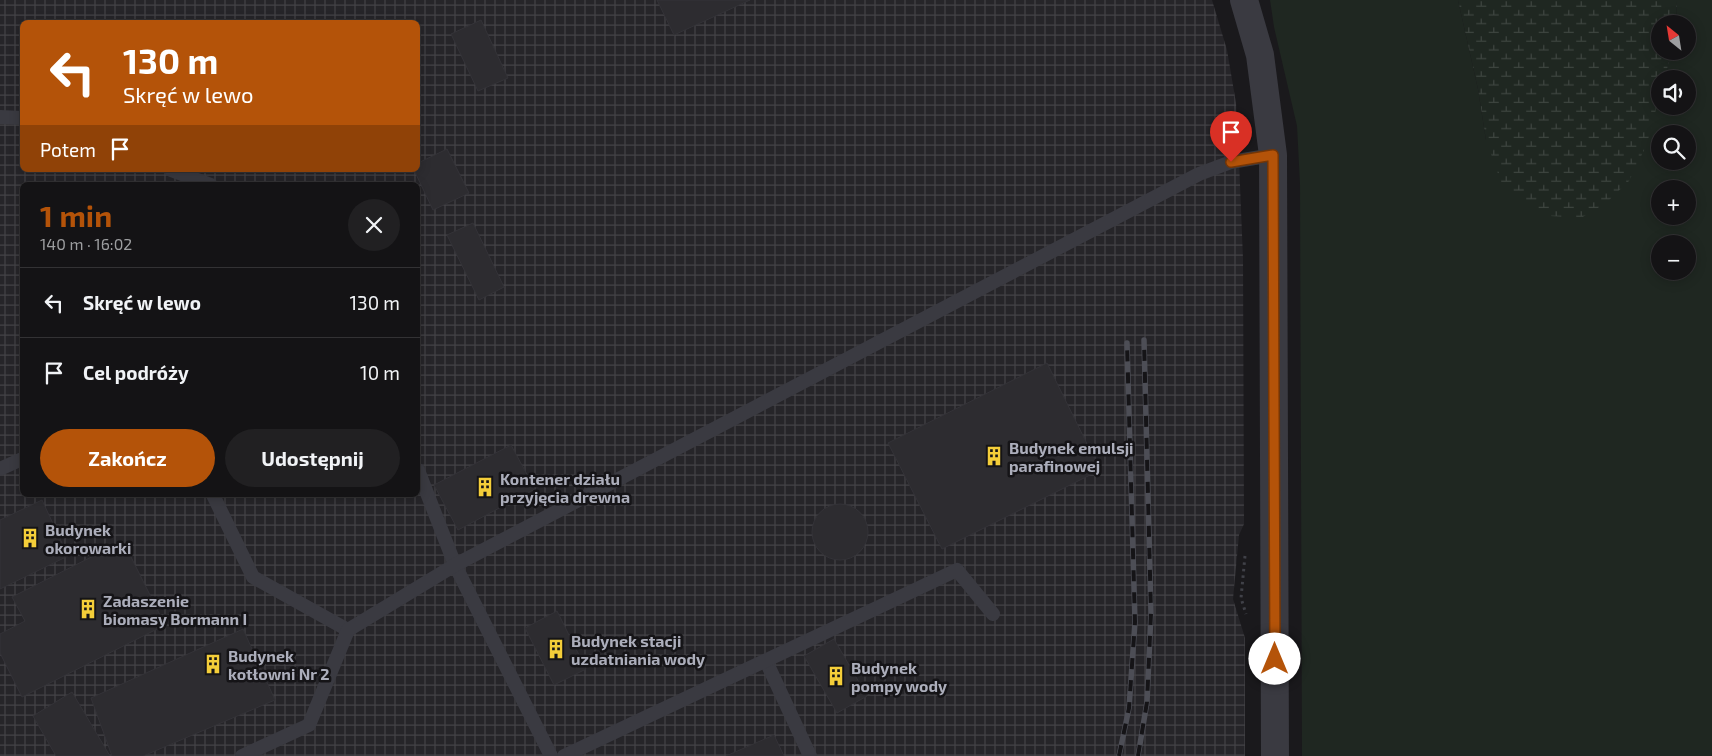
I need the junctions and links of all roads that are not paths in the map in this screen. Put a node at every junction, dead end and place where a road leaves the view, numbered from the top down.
1 (1244, 0) edge
2 (0, 117) edge
3 (20, 118) edge
4 (1273, 155) junction
5 (176, 172) edge
6 (203, 182) edge
7 (20, 459) edge
8 (0, 469) edge
9 (420, 475) edge
10 (214, 497) edge
11 (455, 565) junction
12 (994, 614) dead end
13 (348, 630) junction
14 (766, 660) junction
15 (242, 756) edge
16 (551, 756) edge
17 (564, 756) edge
18 (810, 756) edge
19 (1275, 756) edge

1 - 4 street
2 - 3 lane
4 - 11 lane
4 - 19 street
5 - 6 lane
7 - 8 lane
9 - 11 lane
10 - 13 lane
11 - 13 lane
11 - 16 lane
12 - 14 lane
13 - 15 lane
14 - 17 lane
14 - 18 lane

